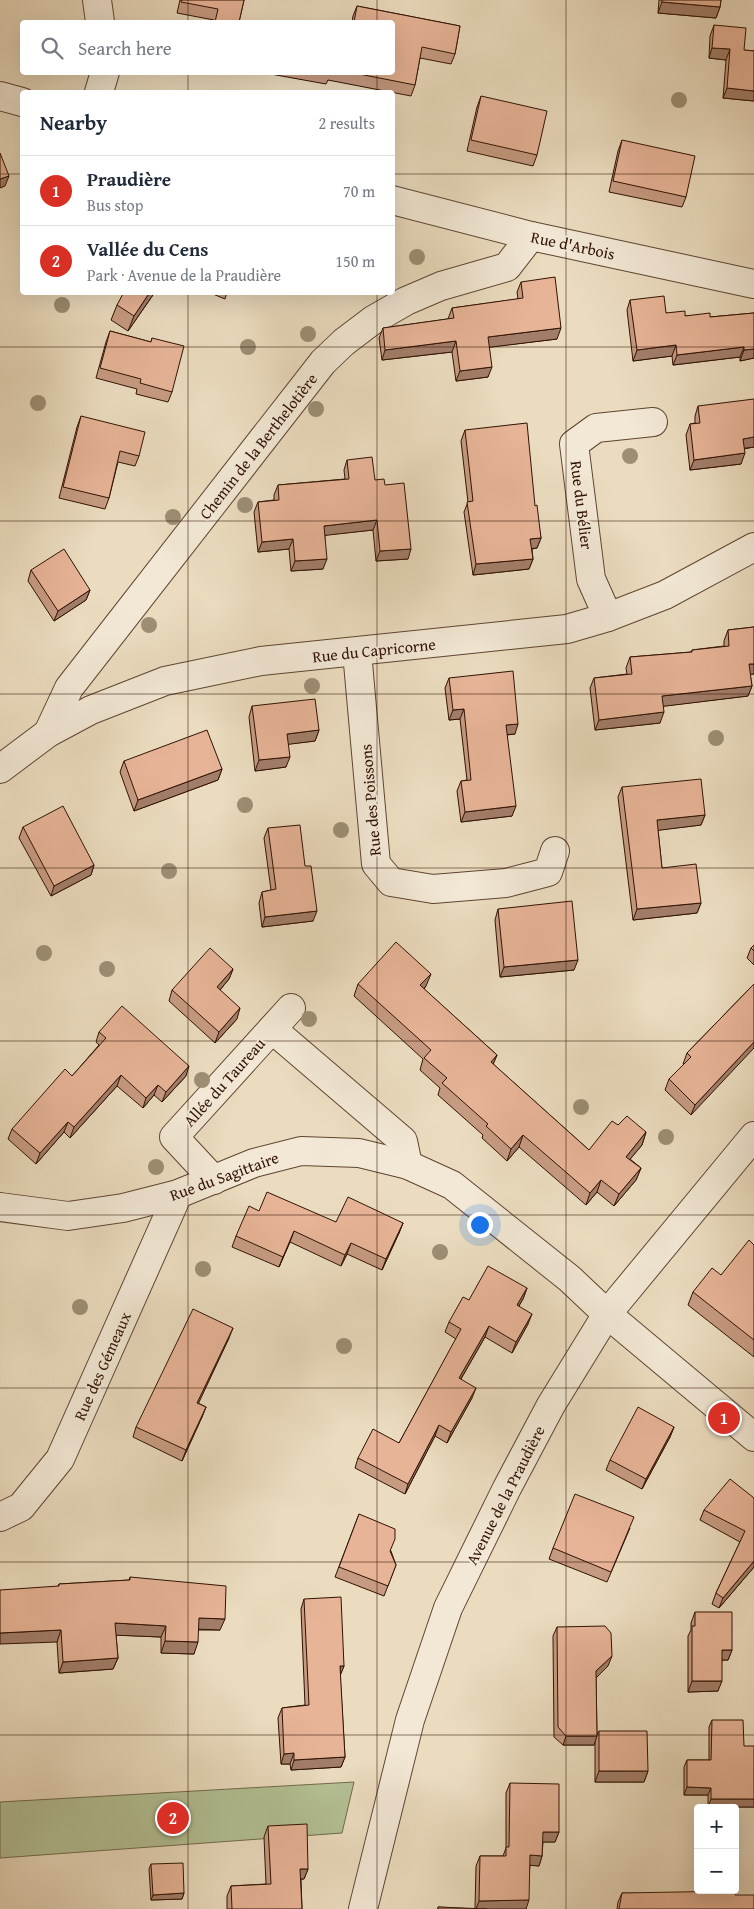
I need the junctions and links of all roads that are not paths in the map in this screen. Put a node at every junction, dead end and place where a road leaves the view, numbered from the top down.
1 (97, 0) edge
2 (100, 20) edge
3 (105, 75) edge
4 (100, 90) edge
5 (0, 96) edge
6 (20, 101) edge
7 (395, 201) edge
8 (532, 236) junction
9 (754, 284) edge
10 (653, 422) dead end
11 (754, 547) edge
12 (608, 618) junction
13 (357, 652) junction
14 (48, 732) junction
15 (0, 769) edge
16 (555, 851) dead end
17 (291, 1008) dead end
18 (272, 1029) junction
19 (754, 1136) edge
20 (408, 1165) junction
21 (214, 1180) junction
22 (178, 1194) junction
23 (0, 1208) edge
24 (607, 1314) junction
25 (754, 1436) edge
26 (0, 1517) edge
27 (363, 1909) edge

1 - 2 street
3 - 4 street
5 - 6 street
7 - 8 street, Rue d'Arbois
8 - 9 street, Rue d'Arbois
8 - 14 street, Chemin de la Berthelotière
10 - 12 street, Rue du Bélier
11 - 12 street, Rue du Capricorne
12 - 13 street, Rue du Capricorne
13 - 14 street, Rue du Capricorne
13 - 16 street, Rue des Poissons
14 - 15 street, Rue du Capricorne
17 - 18 street, Allée du Taureau
18 - 20 street, Allée du Taureau
18 - 21 street, Allée du Taureau
19 - 24 street, Avenue de la Praudière
20 - 21 street, Rue du Sagittaire
20 - 24 street, Rue du Sagittaire
21 - 22 street, Rue du Sagittaire
22 - 23 street, Rue du Sagittaire
22 - 26 street, Rue des Gémeaux
24 - 25 street, Rue du Sagittaire
24 - 27 street, Avenue de la Praudière

